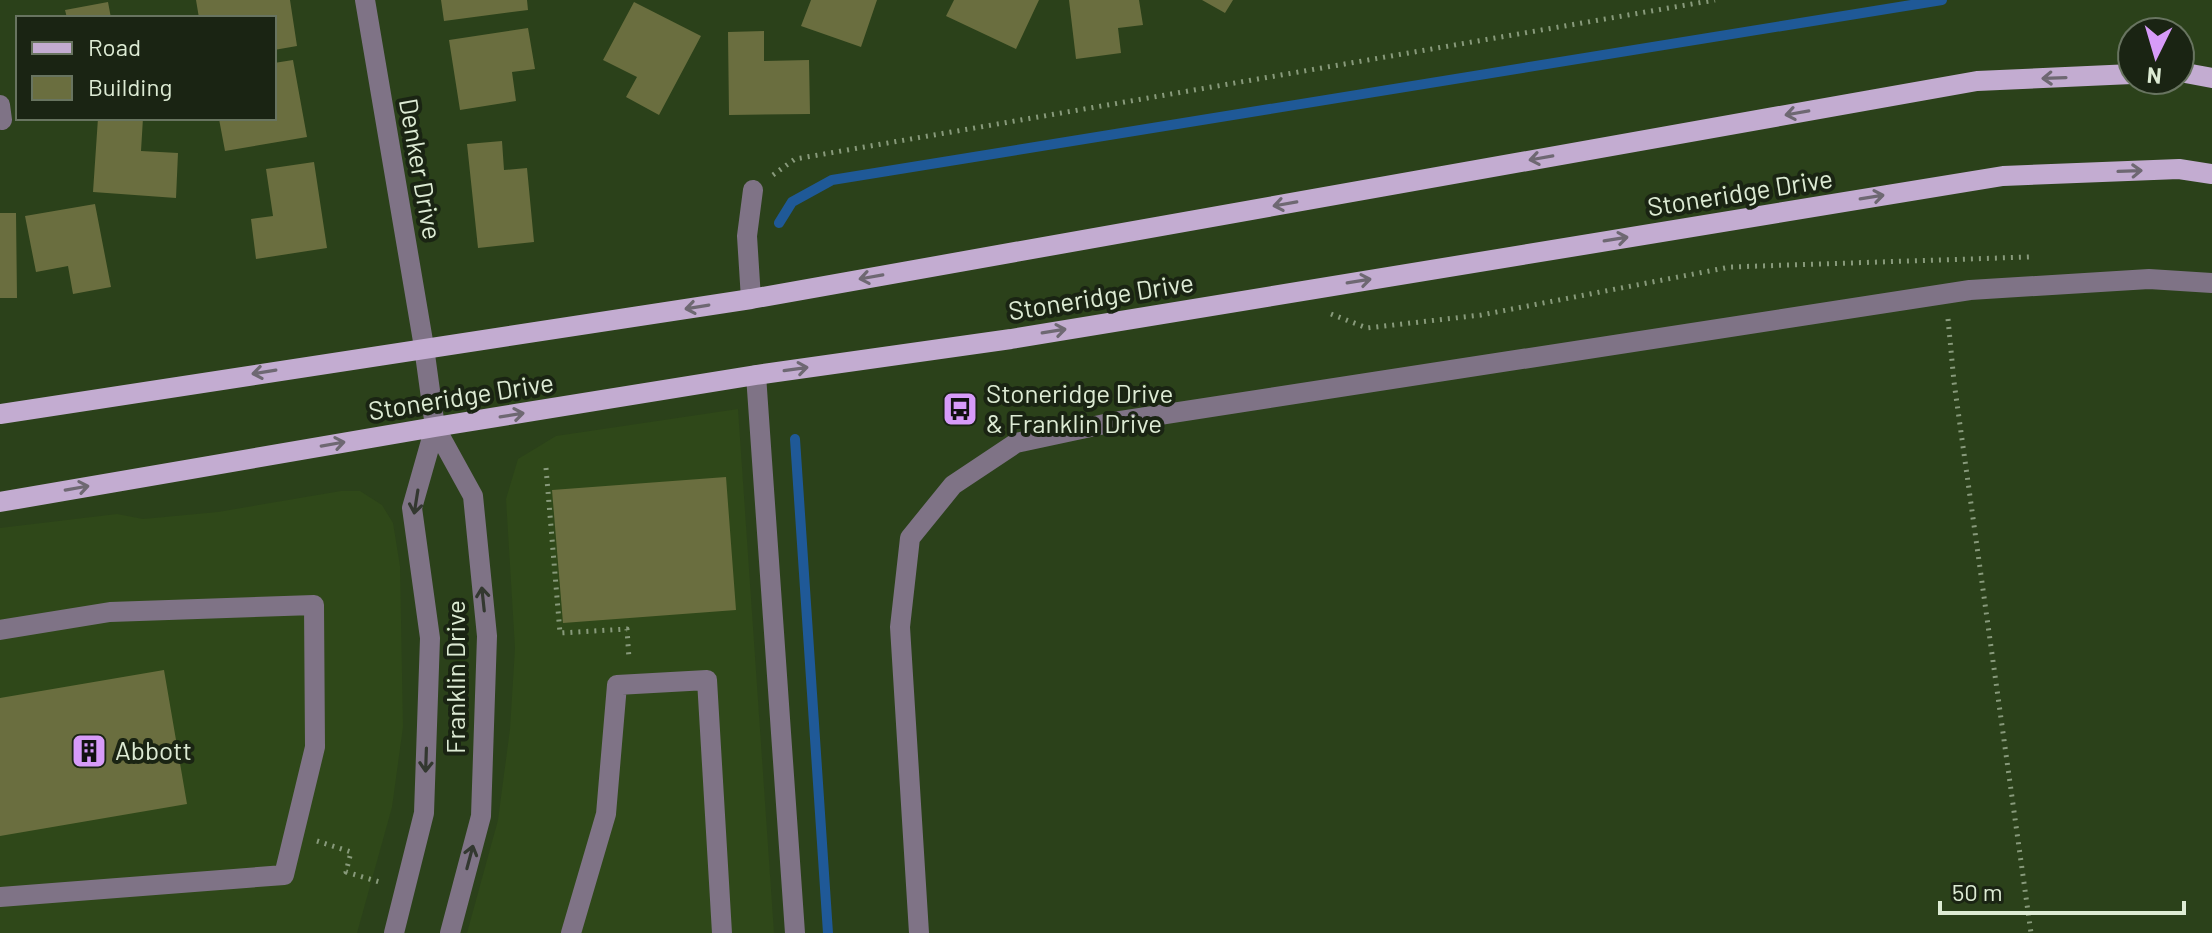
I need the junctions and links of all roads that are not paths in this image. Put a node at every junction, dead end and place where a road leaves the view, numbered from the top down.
1 (365, 0) edge
2 (2116, 75) edge
3 (2212, 174) edge
4 (753, 190) road end
5 (2212, 283) edge
6 (751, 299) junction
7 (424, 347) junction
8 (756, 375) junction
9 (0, 414) edge
10 (435, 427) junction
11 (0, 502) edge
12 (0, 630) edge
13 (0, 897) edge
14 (394, 933) edge
15 (450, 933) edge
16 (571, 933) edge
17 (722, 933) edge
18 (795, 933) edge
19 (919, 933) edge

1 - 7 street, Denker Drive
2 -> 6 main road, Stoneridge Drive
8 -> 3 main road, Stoneridge Drive
4 - 6 street
5 - 19 street
6 -> 7 main road, Stoneridge Drive
7 -> 9 main road, Stoneridge Drive
7 - 10 street, Franklin Drive
10 -> 8 main road, Stoneridge Drive
8 - 18 street
11 -> 10 main road, Stoneridge Drive
10 -> 14 street, Franklin Drive
15 -> 10 street, Franklin Drive
12 - 13 street
16 - 17 street

